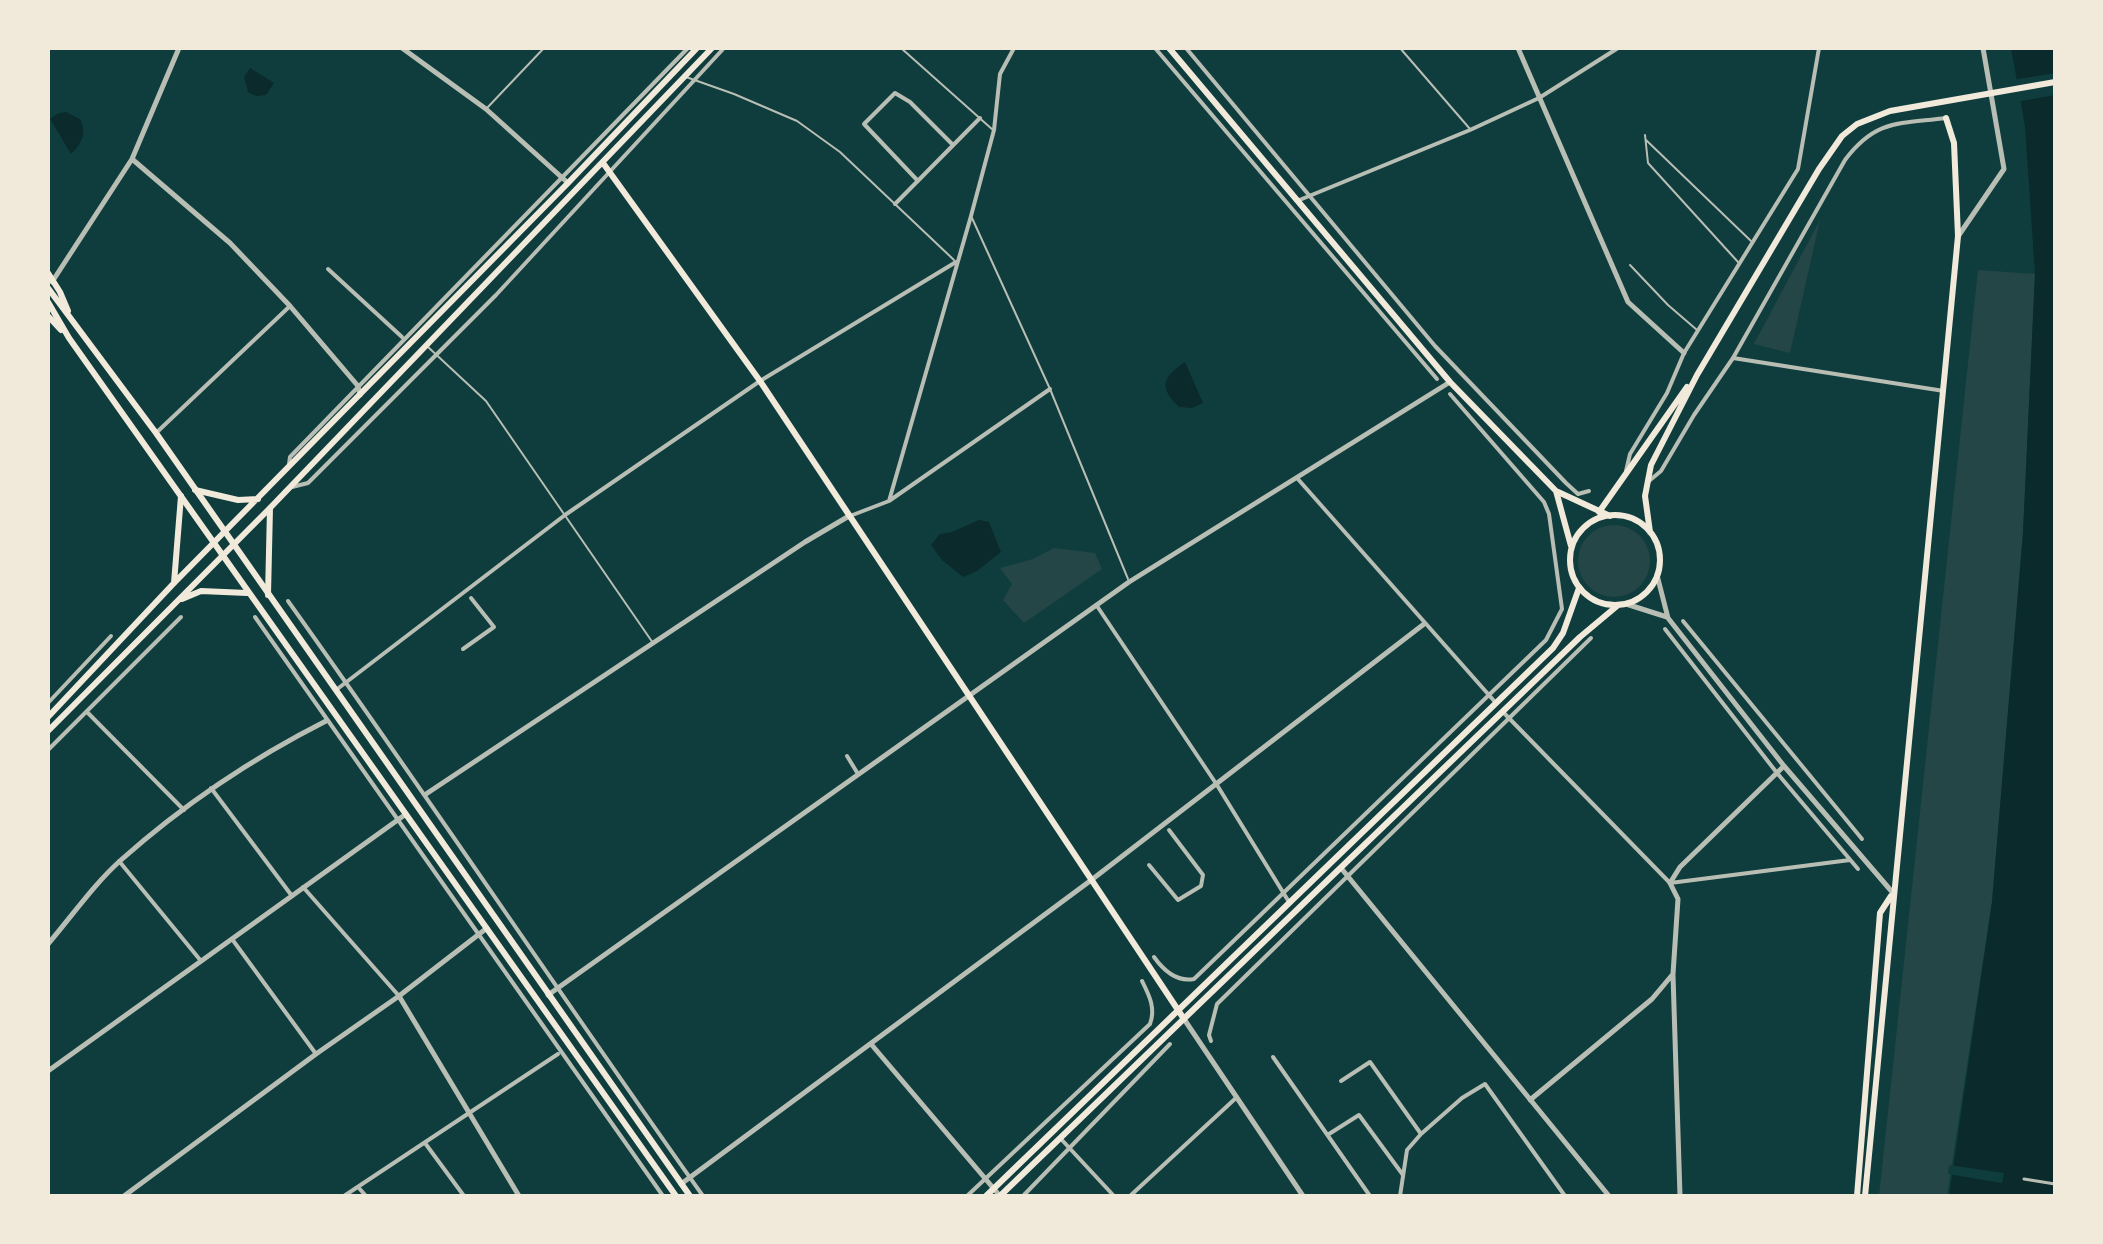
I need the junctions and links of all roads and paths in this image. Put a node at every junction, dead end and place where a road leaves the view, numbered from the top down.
1 (179, 48) edge
2 (402, 48) edge
3 (544, 48) edge
4 (688, 48) edge
5 (697, 48) edge
6 (712, 48) edge
7 (724, 48) edge
8 (901, 48) edge
9 (1014, 48) edge
10 (1155, 48) edge
11 (1169, 48) edge
12 (1186, 48) edge
13 (1400, 48) edge
14 (1518, 48) edge
15 (1618, 48) edge
16 (1819, 48) edge
17 (1983, 48) edge
18 (684, 77) junction
19 (694, 80) junction
20 (2055, 82) edge
21 (1539, 98) junction
22 (486, 109) junction
23 (980, 118) junction
24 (1946, 118) joint
25 (994, 130) junction
26 (1470, 130) junction
27 (1645, 135) dead end
28 (1646, 139) junction
29 (953, 145) junction
30 (132, 159) junction
31 (603, 163) junction
32 (609, 172) junction
33 (918, 181) junction
34 (568, 183) junction
35 (1309, 195) junction
36 (1297, 201) junction
37 (895, 204) junction
38 (971, 216) junction
39 (1958, 236) junction
40 (1752, 241) junction
41 (956, 262) junction
42 (1739, 263) junction
43 (1630, 265) dead end
44 (328, 269) dead end
45 (48, 273) edge
46 (48, 288) edge
47 (48, 302) edge
48 (290, 306) junction
49 (48, 316) edge
50 (73, 322) junction
51 (1698, 330) junction
52 (402, 337) dead end
53 (69, 338) junction
54 (427, 346) junction
55 (1684, 353) junction
56 (436, 354) junction
57 (1733, 358) junction
58 (1697, 375) junction
59 (1437, 379) dead end
60 (760, 381) junction
61 (1450, 382) junction
62 (358, 386) junction
63 (1050, 389) junction
64 (1944, 391) junction
65 (1450, 394) dead end
66 (360, 395) junction
67 (156, 433) junction
68 (287, 469) junction
69 (1625, 473) junction
70 (1297, 478) junction
71 (1647, 483) junction
72 (290, 488) junction
73 (195, 490) junction
74 (1556, 491) junction
75 (1589, 491) dead end
76 (181, 496) junction
77 (258, 499) junction
78 (889, 501) junction
79 (270, 508) junction
80 (1600, 511) junction
81 (565, 515) junction
82 (849, 516) junction
83 (1610, 516) junction
84 (1593, 521) junction
85 (225, 532) junction
86 (1650, 532) junction
87 (214, 544) junction
88 (234, 545) junction
89 (1571, 547) junction
90 (223, 556) junction
91 (1657, 575) junction
92 (1129, 582) junction
93 (174, 583) junction
94 (1579, 588) junction
95 (247, 593) junction
96 (268, 595) junction
97 (471, 598) dead end
98 (179, 600) junction
99 (288, 601) dead end
100 (1626, 604) junction
101 (1097, 606) junction
102 (1617, 606) junction
103 (181, 617) dead end
104 (255, 617) dead end
105 (1668, 618) junction
106 (1683, 621) dead end
107 (1424, 624) junction
108 (1665, 629) dead end
109 (111, 636) dead end
110 (1591, 638) dead end
111 (654, 644) junction
112 (463, 649) dead end
113 (347, 682) junction
114 (335, 691) junction
115 (1488, 695) junction
116 (969, 697) junction
117 (48, 703) edge
118 (1496, 703) junction
119 (86, 711) junction
120 (1506, 715) junction
121 (48, 717) edge
122 (326, 721) dead end
123 (48, 731) edge
124 (48, 750) edge
125 (847, 756) dead end
126 (1784, 766) junction
127 (1777, 773) junction
128 (860, 776) junction
129 (1217, 785) junction
130 (211, 788) junction
131 (426, 794) junction
132 (184, 810) junction
133 (406, 814) junction
134 (398, 819) junction
135 (1169, 830) dead end
136 (1862, 839) dead end
137 (1850, 860) junction
138 (119, 861) junction
139 (1149, 865) dead end
140 (1341, 868) junction
141 (1858, 869) dead end
142 (1348, 876) junction
143 (1090, 881) junction
144 (1670, 883) junction
145 (303, 887) junction
146 (1893, 893) junction
147 (1283, 894) junction
148 (292, 896) junction
149 (1289, 902) junction
150 (487, 928) junction
151 (479, 934) junction
152 (232, 939) junction
153 (48, 944) edge
154 (1154, 957) dead end
155 (201, 961) junction
156 (1673, 974) junction
157 (1142, 981) dead end
158 (557, 989) junction
159 (548, 995) junction
160 (399, 996) junction
161 (1177, 1010) junction
162 (1184, 1019) junction
163 (1211, 1041) dead end
164 (871, 1044) junction
165 (1170, 1044) dead end
166 (316, 1054) junction
167 (558, 1054) dead end
168 (1273, 1057) dead end
169 (48, 1071) edge
170 (1341, 1081) dead end
171 (1237, 1097) junction
172 (1530, 1100) junction
173 (470, 1112) junction
174 (1328, 1134) junction
175 (1421, 1134) junction
176 (1060, 1138) junction
177 (425, 1143) junction
178 (1071, 1149) junction
179 (1403, 1175) junction
180 (984, 1178) junction
181 (691, 1179) junction
182 (2024, 1179) dead end
183 (681, 1184) junction
184 (2055, 1184) edge
185 (358, 1187) junction
186 (993, 1189) junction
187 (124, 1196) edge
188 (344, 1196) edge
189 (366, 1196) edge
190 (464, 1196) edge
191 (519, 1196) edge
192 (663, 1196) edge
193 (676, 1196) edge
194 (690, 1196) edge
195 (703, 1196) edge
196 (967, 1196) edge
197 (986, 1196) edge
198 (1000, 1196) edge
199 (1023, 1196) edge
200 (1114, 1196) edge
201 (1130, 1196) edge
202 (1303, 1196) edge
203 (1370, 1196) edge
204 (1400, 1196) edge
205 (1565, 1196) edge
206 (1609, 1196) edge
207 (1680, 1196) edge
208 (1857, 1196) edge
209 (1865, 1196) edge

1 - 30 street
2 - 22 street
3 - 22 lane
4 - 62 street
5 - 34 main road
6 - 18 main road
7 - 19 street
8 - 23 lane
9 - 25 street
10 - 59 street
11 - 36 main road
12 - 35 street
13 - 26 lane
14 - 21 street
15 - 21 street
16 - 40 street
17 - 39 street
18 - 19 lane
18 - 31 main road
19 - 32 street
19 - 37 lane
20 - 58 main road
21 - 26 street
21 - 55 street
22 - 34 street
23 - 25 lane
23 - 29 street
24 - 39 main road
24 - 57 street
25 - 38 street
26 - 35 street
27 - 28 lane
28 - 40 lane
28 - 42 lane
29 - 33 street
29 - 33 street
30 - 46 street
30 - 48 street
31 - 32 main road
31 - 54 main road
32 - 56 street
32 - 60 main road
33 - 37 street
34 - 66 main road
35 - 36 street
35 - 75 street
36 - 61 main road
37 - 41 lane
38 - 41 street
38 - 63 lane
39 - 64 main road
40 - 42 street
41 - 60 street
41 - 78 street
42 - 51 street
43 - 51 lane
44 - 52 street
45 - 50 main road
46 - 50 main road
47 - 53 main road
48 - 62 street
48 - 67 street
49 - 53 main road
50 - 67 main road
51 - 55 street
53 - 76 main road
54 - 56 lane
54 - 72 main road
55 - 69 street
56 - 72 street
56 - 81 lane
57 - 64 street
57 - 71 street
58 - 69 main road
58 - 71 main road
60 - 81 street
60 - 82 main road
61 - 70 street
61 - 74 main road
62 - 66 street
62 - 68 street
63 - 78 street
63 - 92 lane
64 - 146 main road
65 - 115 street
66 - 68 main road
67 - 73 main road
68 - 77 main road
69 - 80 main road
70 - 92 street
70 - 107 street
71 - 86 main road
72 - 79 main road
73 - 77 main road
73 - 85 main road
74 - 80 main road
74 - 89 main road
76 - 87 main road
76 - 93 main road
77 - 85 main road
78 - 82 street
79 - 88 main road
79 - 96 main road
80 - 83 main road
80 - 84 main road
81 - 111 lane
81 - 113 street
82 - 111 street
82 - 116 main road
83 - 84 main road
83 - 86 main road
84 - 89 main road
85 - 87 main road
85 - 88 main road
86 - 91 main road
87 - 90 main road
87 - 93 main road
88 - 90 main road
88 - 96 main road
89 - 94 main road
90 - 95 main road
90 - 98 main road
91 - 100 main road
91 - 105 street
92 - 101 street
93 - 121 main road
94 - 102 main road
94 - 118 main road
95 - 98 main road
95 - 133 main road
96 - 114 main road
97 - 112 street
98 - 123 main road
99 - 113 street
100 - 102 main road
100 - 105 street
101 - 116 street
101 - 129 street
102 - 120 main road
103 - 119 street
104 - 134 street
105 - 126 street
106 - 136 street
107 - 115 street
107 - 129 street
108 - 127 street
109 - 117 street
110 - 120 street
111 - 131 street
113 - 114 street
113 - 131 street
114 - 159 main road
115 - 118 street
115 - 147 street
116 - 128 street
116 - 143 main road
118 - 149 main road
119 - 124 street
119 - 132 street
120 - 140 main road
120 - 142 street
120 - 144 street
122 - 130 street
125 - 128 street
126 - 127 street
126 - 146 street
127 - 137 street
127 - 144 street
128 - 158 street
129 - 143 street
129 - 147 street
130 - 132 street
130 - 148 street
131 - 158 street
132 - 138 street
133 - 134 street
133 - 150 main road
134 - 145 street
134 - 151 street
135 - 139 street
137 - 141 street
137 - 144 street
138 - 153 street
138 - 155 street
140 - 142 street
140 - 162 main road
142 - 163 street
142 - 172 street
143 - 161 main road
143 - 164 street
144 - 156 street
145 - 148 street
145 - 160 street
146 - 208 main road
146 - 209 main road
147 - 149 street
147 - 154 street
148 - 152 street
149 - 161 main road
150 - 151 street
150 - 193 main road
151 - 160 street
151 - 192 street
152 - 155 street
152 - 166 street
155 - 169 street
156 - 172 street
156 - 207 street
157 - 180 street
158 - 159 street
158 - 181 street
159 - 183 main road
160 - 166 street
160 - 173 street
161 - 162 main road
161 - 186 main road
162 - 171 street
162 - 176 main road
164 - 180 street
164 - 181 street
165 - 178 street
166 - 187 street
167 - 173 street
168 - 174 street
170 - 175 street
171 - 201 street
171 - 202 street
172 - 206 street
173 - 177 street
173 - 191 street
174 - 179 street
174 - 203 street
175 - 179 street
175 - 205 street
176 - 178 street
176 - 198 main road
177 - 185 street
177 - 190 street
178 - 199 street
178 - 200 street
179 - 204 street
180 - 186 street
180 - 196 street
181 - 183 street
181 - 195 street
182 - 184 street
183 - 194 main road
185 - 188 street
185 - 189 street
186 - 197 main road
186 - 198 street

